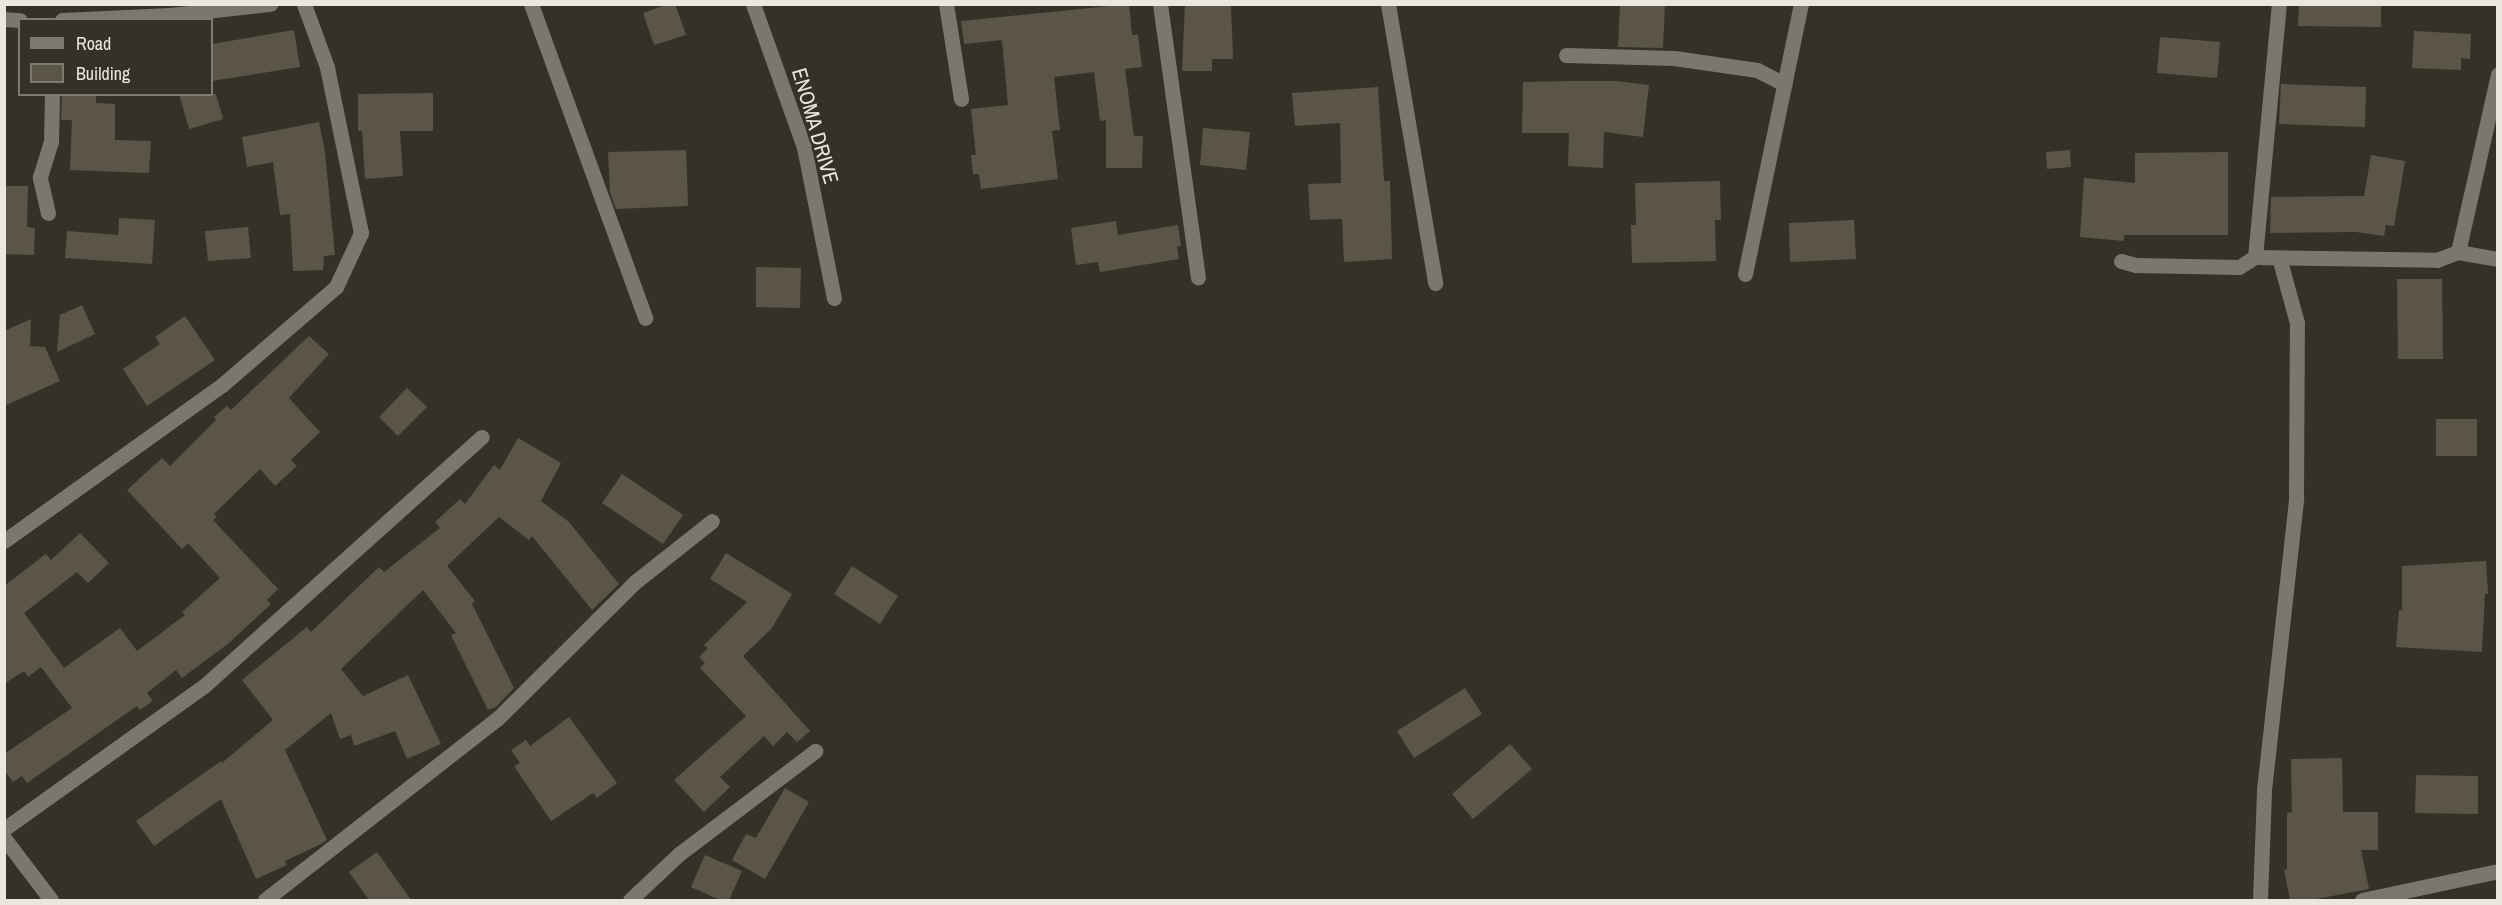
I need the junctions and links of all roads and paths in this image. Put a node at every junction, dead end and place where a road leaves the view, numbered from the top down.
1 (270, 4) edge
2 (304, 4) edge
3 (531, 4) edge
4 (753, 4) edge
5 (946, 4) edge
6 (1160, 4) edge
7 (1388, 4) edge
8 (1801, 4) edge
9 (2279, 4) edge
10 (105, 18) edge
11 (1566, 55) dead end
12 (2498, 74) edge
13 (1785, 84) junction
14 (52, 96) edge
15 (961, 99) dead end
16 (48, 213) dead end
17 (2458, 252) junction
18 (2256, 257) junction
19 (2279, 257) junction
20 (2498, 259) edge
21 (2121, 261) dead end
22 (1745, 273) dead end
23 (1198, 277) dead end
24 (1435, 283) dead end
25 (834, 298) dead end
26 (645, 318) dead end
27 (482, 437) dead end
28 (712, 521) dead end
29 (4, 541) edge
30 (815, 751) dead end
31 (4, 829) edge
32 (4, 838) edge
33 (2498, 871) edge
34 (51, 900) edge
35 (265, 900) edge
36 (630, 900) edge
37 (2260, 900) edge
38 (2362, 900) edge

1 - 10 street
2 - 29 street
3 - 26 street
4 - 25 street, ENOMA DRIVE
5 - 15 street
6 - 23 street
7 - 24 street
8 - 13 street
9 - 18 street
11 - 13 street
12 - 17 street
13 - 22 street
14 - 16 street
17 - 19 street
17 - 20 street
18 - 19 street
18 - 21 street
19 - 37 street
27 - 31 street
28 - 35 street
30 - 36 street
32 - 34 street
33 - 38 street

